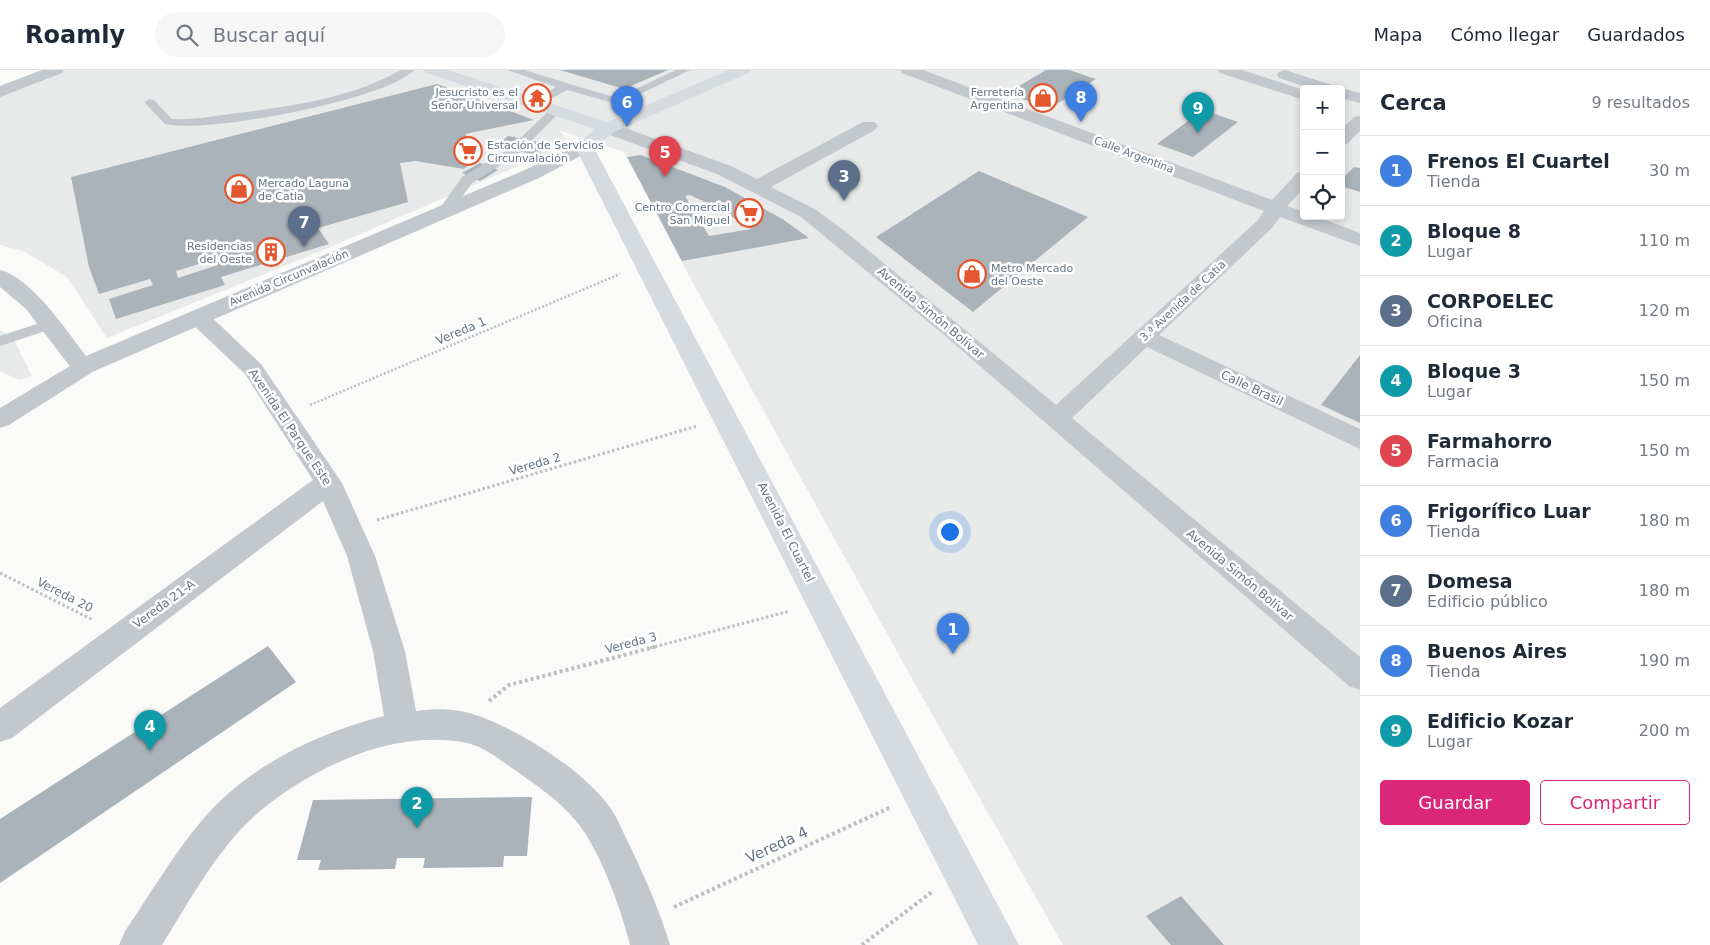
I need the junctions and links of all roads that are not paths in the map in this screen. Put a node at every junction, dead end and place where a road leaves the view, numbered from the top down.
1 (56, 70) edge
2 (409, 70) edge
3 (432, 70) edge
4 (512, 70) edge
5 (685, 70) edge
6 (742, 70) edge
7 (908, 70) edge
8 (1226, 70) edge
9 (1267, 70) edge
10 (1316, 85) edge
11 (565, 86) junction
12 (0, 92) edge
13 (1300, 94) edge
14 (1345, 94) edge
15 (1360, 98) edge
16 (150, 102) dead end
17 (536, 104) junction
18 (1345, 106) edge
19 (556, 110) junction
20 (1360, 111) edge
21 (1360, 121) edge
22 (869, 126) dead end
23 (608, 128) junction
24 (1345, 136) edge
25 (584, 147) junction
26 (1300, 181) edge
27 (760, 186) junction
28 (1275, 208) junction
29 (445, 211) junction
30 (1360, 240) edge
31 (0, 276) edge
32 (198, 317) junction
33 (49, 325) junction
34 (1144, 337) junction
35 (0, 341) edge
36 (83, 368) junction
37 (0, 419) edge
38 (1056, 419) junction
39 (1360, 440) edge
40 (329, 483) junction
41 (1360, 676) edge
42 (0, 727) edge
43 (402, 727) junction
44 (647, 933) edge
45 (139, 945) edge
46 (999, 945) edge

1 - 12 street
2 - 16 lane
3 - 17 main road, Avenida Simón Bolívar
4 - 11 lane
5 - 11 lane
6 - 23 main road
7 - 28 street, Calle Argentina
8 - 13 street
9 - 10 street
11 - 17 lane
14 - 15 street
17 - 19 main road, Avenida Simón Bolívar
18 - 20 street
19 - 23 main road, Avenida Simón Bolívar
19 - 29 lane
21 - 24 street
22 - 27 street
23 - 25 main road
23 - 27 street, Avenida Simón Bolívar
25 - 29 street, Avenida Circunvalación
25 - 46 main road, Avenida El Cuartel
26 - 28 street, 3.ª Avenida de Catia
27 - 38 street, Avenida Simón Bolívar
28 - 30 street, Calle Argentina
28 - 34 street, 3.ª Avenida de Catia
29 - 32 street, Avenida Circunvalación
31 - 33 street
32 - 36 street, Avenida Circunvalación
32 - 40 street, Avenida El Parque Este
33 - 35 lane
33 - 36 street
34 - 38 street, 3.ª Avenida de Catia
34 - 39 street, Calle Brasil
36 - 37 street, Avenida Circunvalación
38 - 41 street, Avenida Simón Bolívar
40 - 42 street, Vereda 21-A
40 - 43 street, Avenida El Parque Este
43 - 44 street
43 - 45 street

